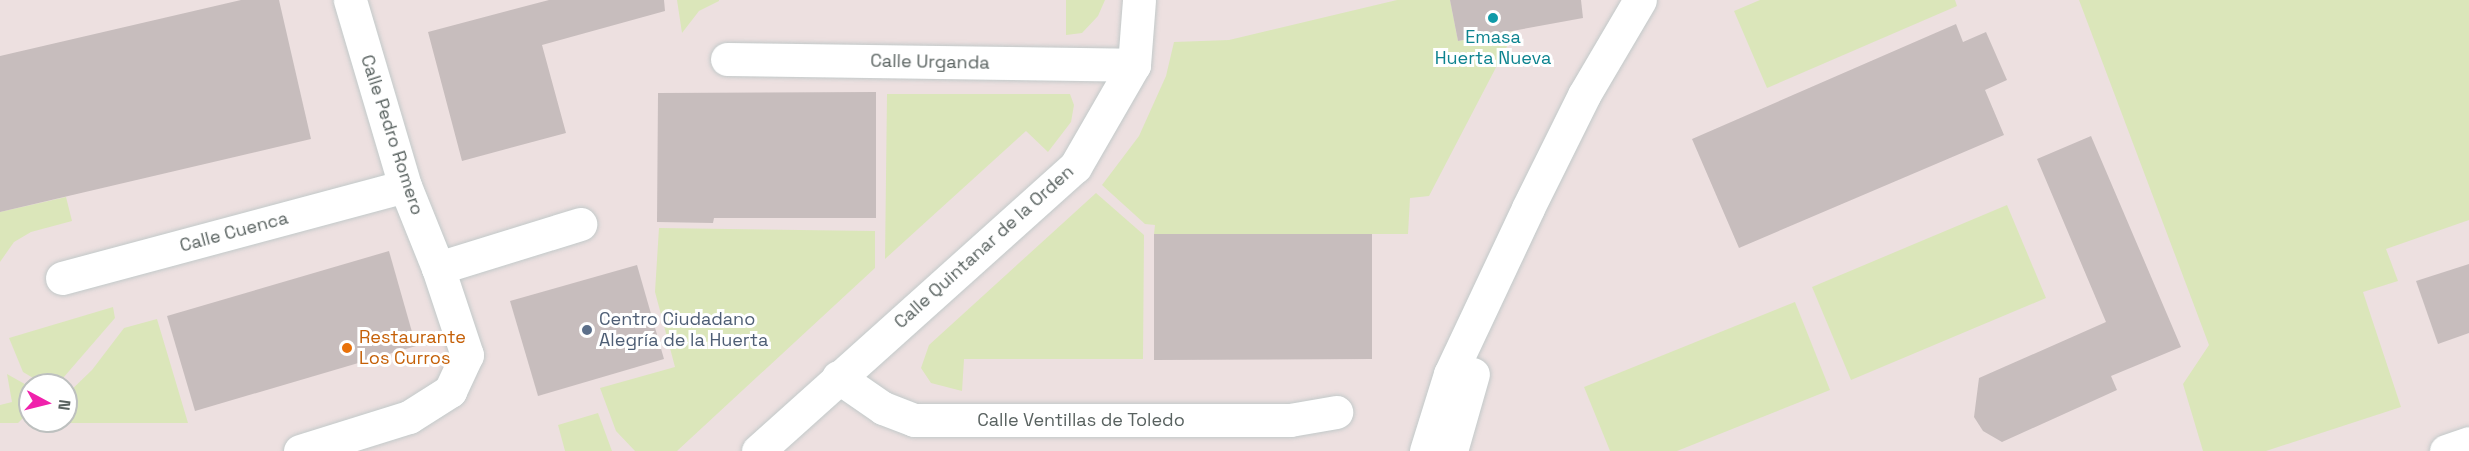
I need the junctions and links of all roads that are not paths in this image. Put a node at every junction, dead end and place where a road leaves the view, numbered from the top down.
1 (350, 0) edge
2 (1139, 0) edge
3 (1640, 0) edge
4 (727, 59) dead end
5 (1134, 65) junction
6 (405, 186) junction
7 (1528, 208) junction
8 (580, 224) dead end
9 (438, 268) junction
10 (62, 278) dead end
11 (838, 377) junction
12 (1336, 412) dead end
13 (2469, 443) edge
14 (300, 451) edge
15 (758, 451) edge
16 (1426, 451) edge
17 (1451, 451) edge
18 (2446, 451) edge

1 - 6 street, Calle Pedro Romero
2 - 5 street, Calle Quintanar de la Orden
3 - 7 street
4 - 5 street, Calle Urganda
5 - 11 street, Calle Quintanar de la Orden
6 - 9 street, Calle Pedro Romero
6 - 10 street, Calle Cuenca
7 - 16 street
7 - 17 street
8 - 9 street
9 - 14 street, Calle Pedro Romero
11 - 12 street, Calle Ventillas de Toledo
11 - 15 street, Calle Quintanar de la Orden
13 - 18 street

